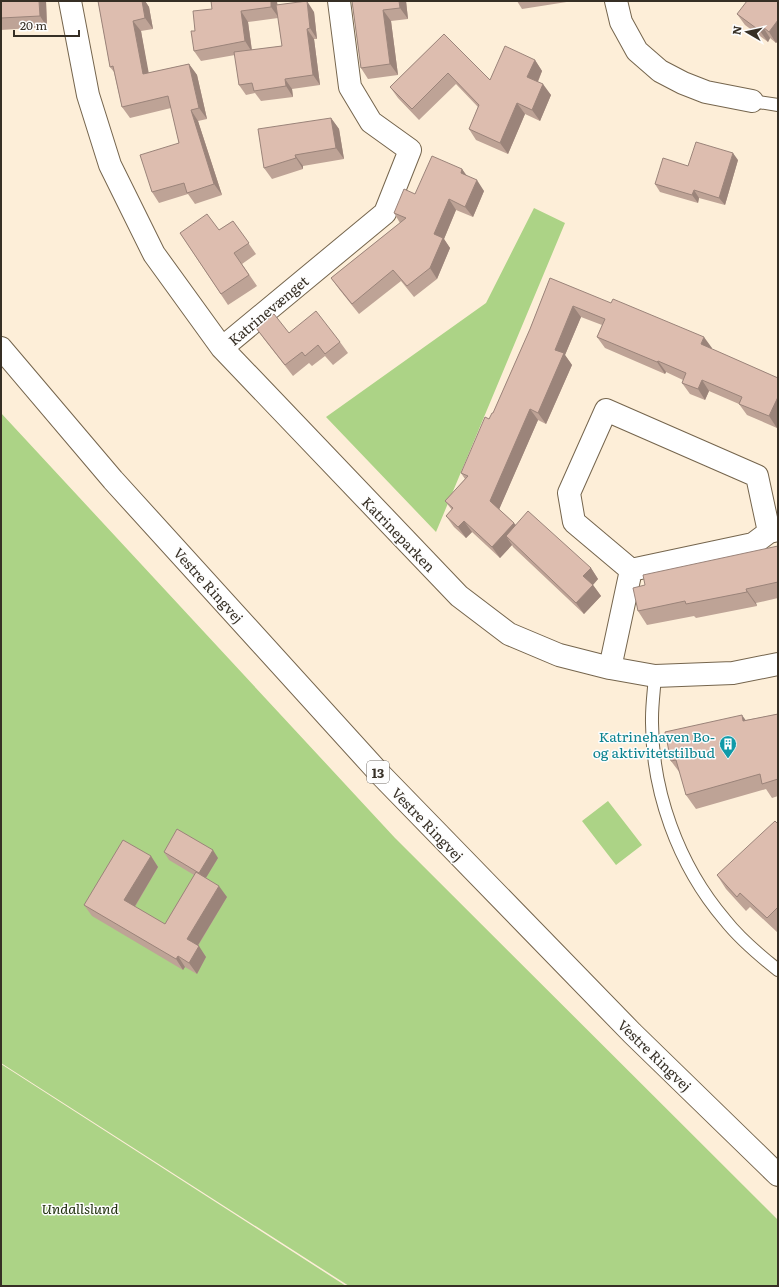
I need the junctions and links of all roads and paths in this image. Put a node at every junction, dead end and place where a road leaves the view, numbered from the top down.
1 (70, 1) edge
2 (339, 1) edge
3 (616, 1) edge
4 (752, 101) joint
5 (778, 105) edge
6 (1, 348) edge
7 (222, 348) junction
8 (774, 531) edge
9 (631, 570) junction
10 (778, 664) edge
11 (610, 668) junction
12 (655, 676) junction
13 (778, 970) edge
14 (778, 1175) edge

1 - 7 street, Katrinevænget
2 - 7 street, Katrinevænget
3 - 4 street
4 - 5 lane
6 - 14 street, Vestre Ringvej / 13
7 - 11 street, Katrineparken
8 - 9 street
8 - 9 street
9 - 11 street
10 - 12 street, Katrineparken
11 - 12 street, Katrineparken
12 - 13 lane

